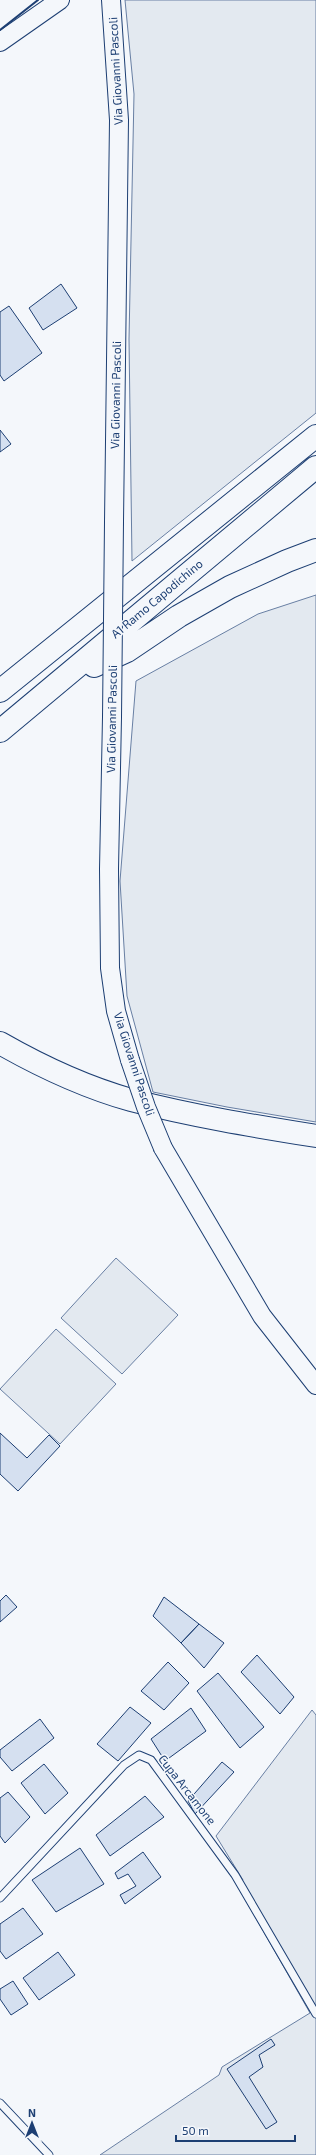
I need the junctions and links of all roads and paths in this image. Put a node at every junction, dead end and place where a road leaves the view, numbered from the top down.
1 (60, 0) edge
2 (111, 0) edge
3 (0, 42) edge
4 (316, 436) edge
5 (316, 467) edge
6 (316, 550) edge
7 (57, 684) junction
8 (0, 691) edge
9 (0, 731) edge
10 (0, 1044) edge
11 (316, 1136) edge
12 (316, 1385) edge
13 (0, 1898) edge
14 (316, 2014) edge
15 (0, 2103) edge
16 (49, 2155) edge

1 - 3 street
2 - 12 street, Via Giovanni Pascoli, bridge
4 - 8 highway
5 - 7 highway, A1 Ramo Capodichino
6 - 7 highway
7 - 9 highway, A1 Ramo Capodichino
10 - 11 highway
13 - 14 lane, Cupa Arcamone
15 - 16 lane

